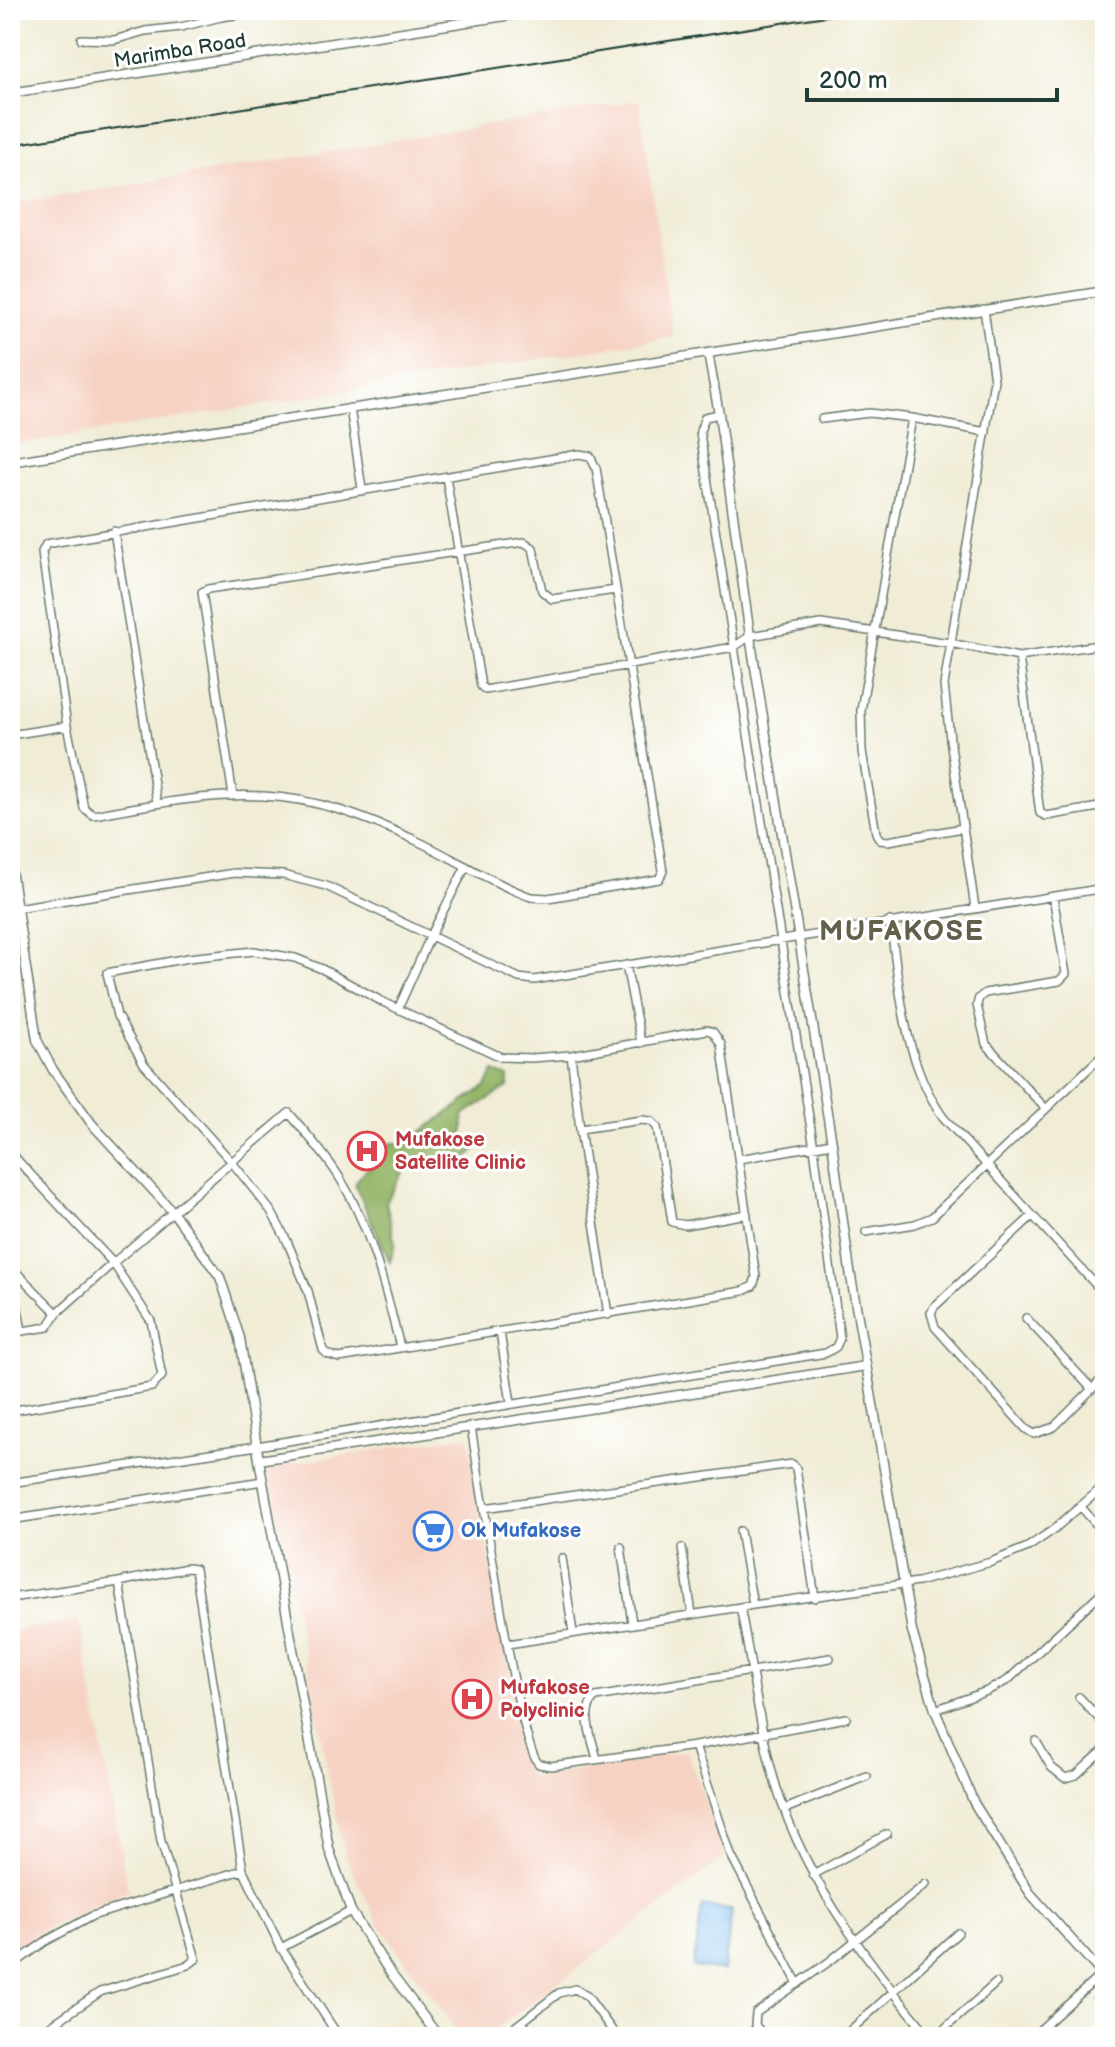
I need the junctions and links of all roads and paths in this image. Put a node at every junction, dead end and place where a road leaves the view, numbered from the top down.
1 (269, 10) edge
2 (544, 10) edge
3 (81, 39) dead end
4 (10, 93) edge
5 (1105, 291) edge
6 (984, 309) junction
7 (708, 353) junction
8 (350, 408) junction
9 (719, 414) junction
10 (912, 418) junction
11 (822, 419) dead end
12 (986, 432) junction
13 (10, 462) edge
14 (446, 477) junction
15 (362, 489) junction
16 (114, 531) junction
17 (459, 552) junction
18 (616, 590) junction
19 (876, 633) junction
20 (750, 636) junction
21 (950, 643) junction
22 (1105, 644) edge
23 (734, 647) junction
24 (1019, 657) junction
25 (630, 665) junction
26 (67, 726) junction
27 (10, 735) edge
28 (233, 796) junction
29 (157, 803) junction
30 (1105, 806) edge
31 (963, 828) junction
32 (10, 863) edge
33 (466, 866) junction
34 (1105, 888) edge
35 (1053, 896) junction
36 (975, 908) junction
37 (14, 909) edge
38 (890, 921) junction
39 (431, 935) junction
40 (798, 937) junction
41 (781, 939) junction
42 (626, 965) junction
43 (398, 1009) junction
44 (641, 1043) junction
45 (1105, 1053) edge
46 (571, 1055) junction
47 (1045, 1108) junction
48 (580, 1129) junction
49 (832, 1143) junction
50 (814, 1148) junction
51 (10, 1150) edge
52 (739, 1159) junction
53 (231, 1161) junction
54 (986, 1165) junction
55 (173, 1212) junction
56 (747, 1214) junction
57 (1032, 1216) junction
58 (866, 1232) dead end
59 (113, 1263) junction
60 (10, 1266) edge
61 (1105, 1295) edge
62 (57, 1313) junction
63 (608, 1315) junction
64 (1026, 1318) dead end
65 (22, 1331) junction
66 (500, 1332) junction
67 (10, 1333) edge
68 (400, 1347) junction
69 (866, 1366) junction
70 (1105, 1376) edge
71 (1092, 1389) junction
72 (511, 1403) junction
73 (10, 1411) edge
74 (471, 1427) junction
75 (257, 1446) junction
76 (259, 1460) junction
77 (263, 1481) junction
78 (10, 1483) edge
79 (1105, 1485) edge
80 (1081, 1507) junction
81 (484, 1508) junction
82 (10, 1520) edge
83 (740, 1531) dead end
84 (1105, 1534) edge
85 (621, 1547) dead end
86 (682, 1548) dead end
87 (562, 1558) dead end
88 (119, 1582) junction
89 (904, 1585) junction
90 (1105, 1589) edge
91 (10, 1598) edge
92 (815, 1598) junction
93 (753, 1605) junction
94 (740, 1607) junction
95 (692, 1614) junction
96 (632, 1623) junction
97 (573, 1633) junction
98 (508, 1644) junction
99 (830, 1658) dead end
100 (753, 1672) junction
101 (1079, 1697) dead end
102 (935, 1710) junction
103 (846, 1718) dead end
104 (1105, 1725) edge
105 (765, 1734) junction
106 (1036, 1741) dead end
107 (695, 1746) junction
108 (1104, 1752) edge
109 (597, 1759) junction
110 (867, 1776) dead end
111 (785, 1809) junction
112 (887, 1834) dead end
113 (243, 1870) junction
114 (813, 1875) junction
115 (926, 1884) dead end
116 (175, 1891) junction
117 (351, 1911) junction
118 (958, 1933) dead end
119 (854, 1940) junction
120 (281, 1948) junction
121 (10, 1967) edge
122 (1103, 1973) edge
123 (996, 1983) dead end
124 (798, 1984) junction
125 (894, 1993) junction
126 (522, 2022) junction
127 (34, 2037) edge
128 (339, 2037) edge
129 (439, 2037) edge
130 (502, 2037) edge
131 (533, 2037) edge
132 (617, 2037) edge
133 (765, 2037) edge
134 (843, 2037) edge
135 (933, 2037) edge
136 (1032, 2037) edge

1 - 3 street
2 - 4 street, Marimba Road
5 - 6 street
6 - 7 street
6 - 12 street
7 - 8 street
7 - 9 street
8 - 13 street
8 - 15 street
9 - 20 street
9 - 23 street
10 - 11 street
10 - 12 street
10 - 19 street
12 - 21 street
14 - 15 street
14 - 17 street
14 - 18 street
15 - 16 street
16 - 26 street
16 - 29 street
17 - 18 street
17 - 25 street
17 - 28 street
18 - 25 street
19 - 20 street
19 - 21 street
19 - 31 street
20 - 23 street
20 - 40 street
21 - 24 street
21 - 31 street
22 - 24 street
23 - 25 street
23 - 41 street
24 - 30 street
25 - 33 street
26 - 27 street
26 - 29 street
28 - 29 street
28 - 33 street
31 - 36 street
32 - 37 street
33 - 39 street
34 - 35 street
35 - 36 street
35 - 47 street
36 - 38 street
37 - 39 street
37 - 55 street
38 - 40 street
38 - 54 street
39 - 42 street
39 - 43 street
40 - 41 street
40 - 49 street
41 - 42 street
41 - 50 street
42 - 44 street
43 - 46 street
43 - 53 street
44 - 46 street
44 - 52 street
45 - 47 street
46 - 48 street
47 - 54 street
48 - 56 street
48 - 63 street
49 - 50 street
49 - 69 street
50 - 52 street
50 - 72 street
51 - 59 street
52 - 56 street
53 - 55 street
53 - 68 street
53 - 68 street
54 - 57 street
54 - 58 street
55 - 59 street
55 - 75 street
56 - 63 street
57 - 61 street
57 - 71 street
59 - 62 street
59 - 73 street
60 - 62 street
60 - 65 street
62 - 65 street
63 - 66 street
64 - 71 street
65 - 67 street
66 - 68 street
66 - 72 street
69 - 74 street
69 - 89 street
70 - 71 street
72 - 75 street
74 - 76 street
74 - 81 street
75 - 76 street
75 - 78 street
76 - 77 street
77 - 82 street
77 - 117 street
79 - 80 street
80 - 84 street
80 - 89 street
81 - 92 street
81 - 98 street
83 - 93 street
85 - 96 street
86 - 95 street
87 - 97 street
88 - 91 street
88 - 113 street
88 - 116 street
89 - 92 street
89 - 102 street
90 - 102 street
92 - 93 street
93 - 94 street
94 - 95 street
94 - 100 street
95 - 96 street
96 - 97 street
97 - 98 street
98 - 109 street
99 - 100 street
100 - 105 street
100 - 109 street
101 - 104 street
102 - 122 street
103 - 105 street
105 - 107 street
105 - 111 street
106 - 108 street
107 - 109 street
107 - 124 street
110 - 111 street
111 - 114 street
112 - 114 street
113 - 116 street
113 - 120 street
114 - 119 street
115 - 119 street
116 - 121 street
116 - 127 street
117 - 120 street
117 - 129 street
118 - 125 street
119 - 124 street
119 - 125 street
120 - 128 street
122 - 136 street
123 - 135 street
124 - 133 street
125 - 134 street
125 - 135 street
126 - 130 street
126 - 131 street
126 - 132 street

